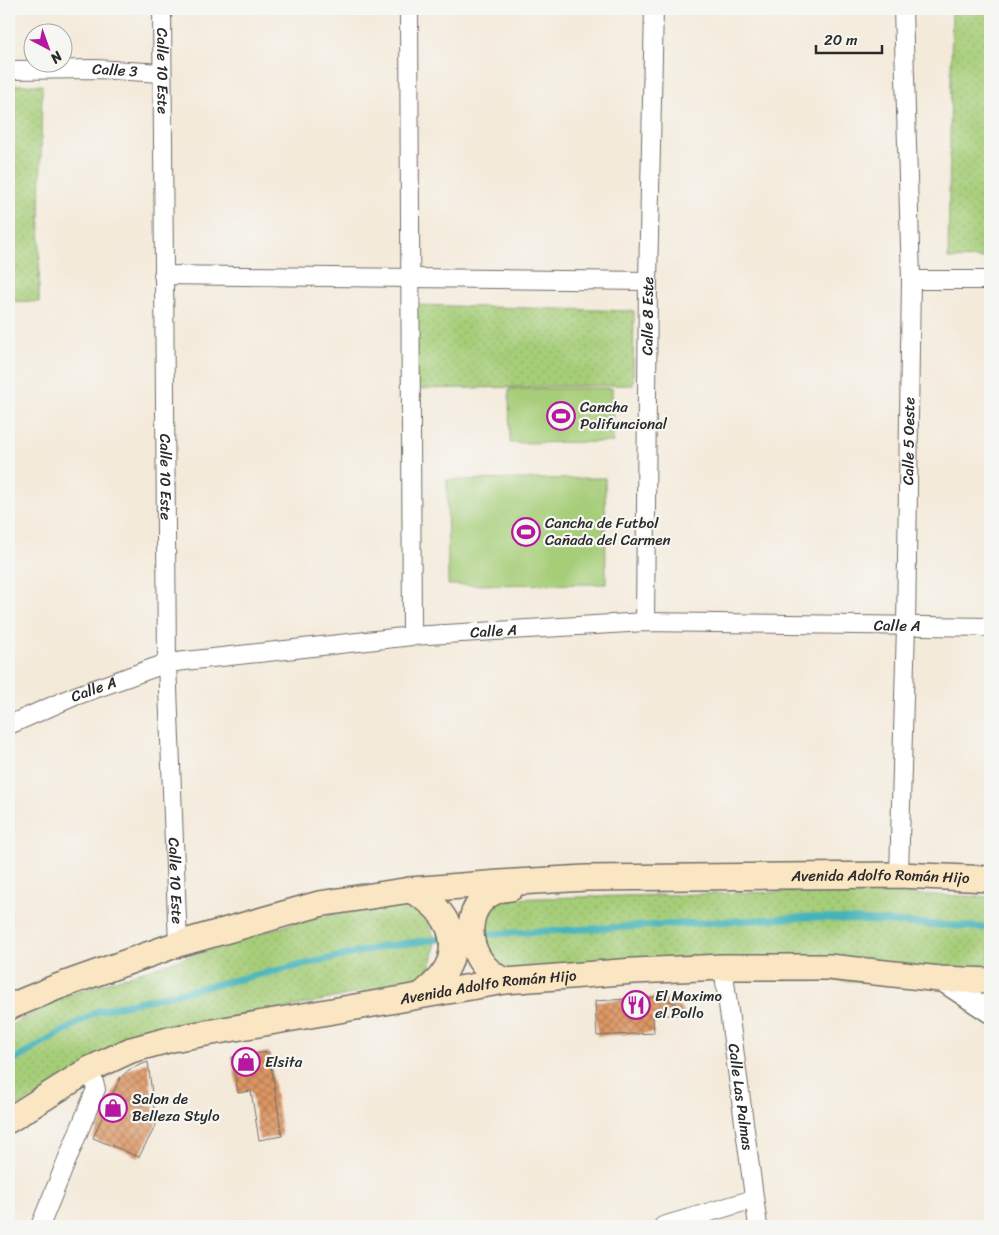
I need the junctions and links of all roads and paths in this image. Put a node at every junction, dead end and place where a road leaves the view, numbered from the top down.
1 (162, 9) edge
2 (409, 9) edge
3 (654, 9) edge
4 (903, 9) edge
5 (9, 70) edge
6 (162, 73) junction
7 (163, 275) junction
8 (410, 279) junction
9 (911, 280) junction
10 (990, 280) edge
11 (648, 281) junction
12 (645, 622) junction
13 (906, 626) junction
14 (990, 627) edge
15 (412, 636) junction
16 (167, 663) junction
17 (9, 725) edge
18 (899, 875) junction
19 (586, 878) junction
20 (990, 879) edge
21 (418, 895) junction
22 (178, 944) junction
23 (723, 967) junction
24 (500, 979) junction
25 (940, 979) junction
26 (990, 981) edge
27 (429, 989) junction
28 (9, 1007) edge
29 (990, 1012) edge
30 (90, 1069) junction
31 (9, 1120) edge
32 (754, 1199) junction
33 (40, 1226) edge
34 (663, 1226) edge
35 (758, 1226) edge

1 - 6 street, Calle 10 Este
2 - 8 street
3 - 11 street, Calle 8 Este
4 - 9 street, Calle 5 Oeste
5 - 6 street, Calle 3
6 - 7 street, Calle 10 Este
7 - 8 street
7 - 16 street, Calle 10 Este
8 - 11 street
8 - 15 street
9 - 10 street
9 - 13 street, Calle 5 Oeste
11 - 12 street, Calle 8 Este
12 - 13 street, Calle A
12 - 15 street, Calle A
13 - 14 street, Calle A
13 - 18 street, Calle 5 Oeste
15 - 16 street, Calle A
16 - 17 street, Calle A
16 - 22 street, Calle 10 Este
18 - 19 main road, Avenida Adolfo Román Hijo
18 - 20 main road, Avenida Adolfo Román Hijo
19 - 21 main road, Avenida Adolfo Román Hijo
19 - 24 main road
21 - 22 main road, Avenida Adolfo Román Hijo
21 - 27 main road
22 - 28 main road, Avenida Adolfo Román Hijo
23 - 24 main road, Avenida Adolfo Román Hijo
23 - 25 main road, Avenida Adolfo Román Hijo
23 - 32 street, Calle Las Palmas
24 - 27 main road, Avenida Adolfo Román Hijo
25 - 26 main road, Avenida Adolfo Román Hijo
25 - 29 street
27 - 30 main road, Avenida Adolfo Román Hijo
30 - 31 main road, Avenida Adolfo Román Hijo
30 - 33 street
32 - 34 street
32 - 35 street, Calle Las Palmas

